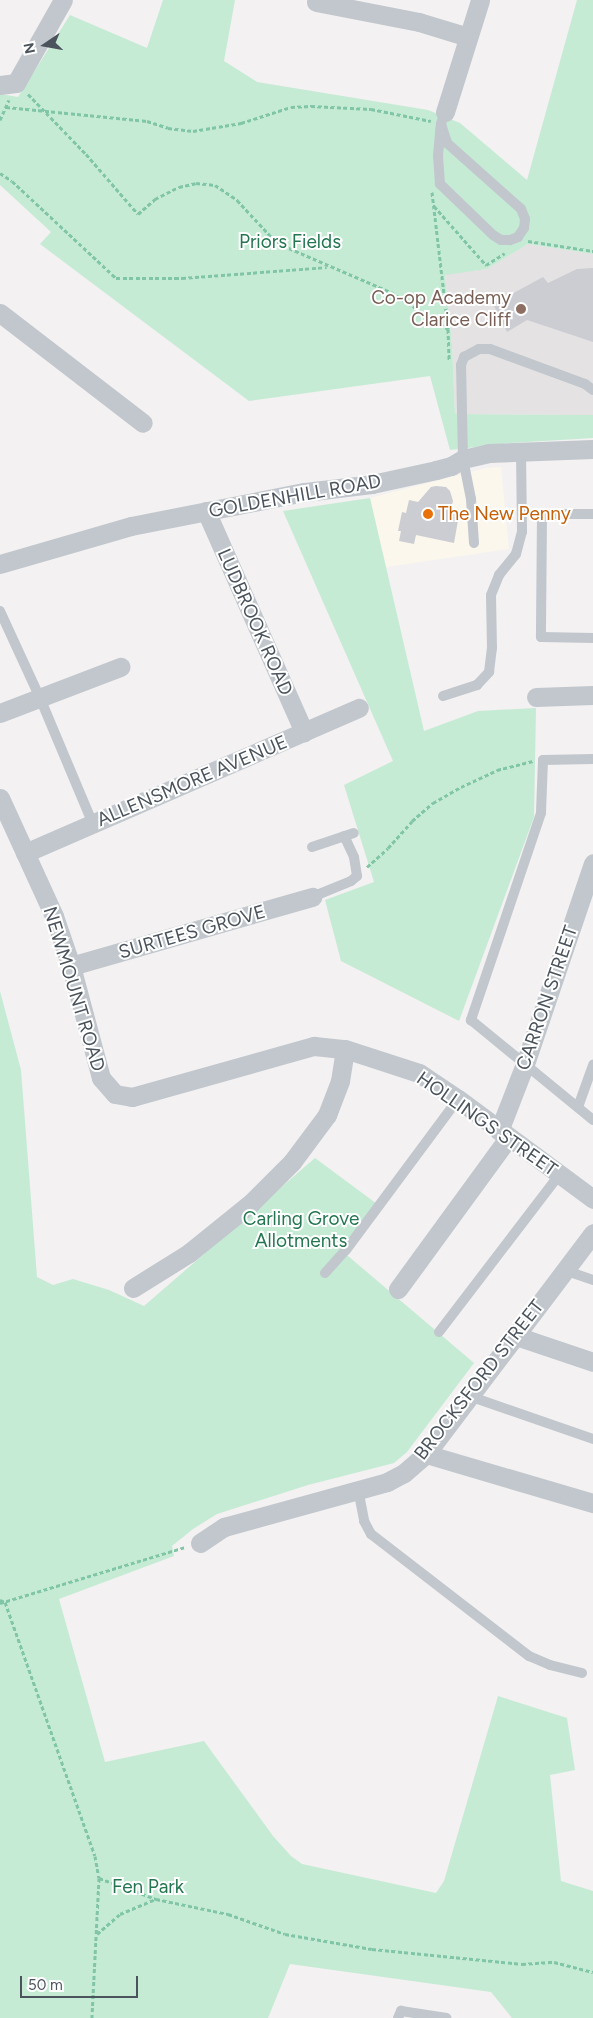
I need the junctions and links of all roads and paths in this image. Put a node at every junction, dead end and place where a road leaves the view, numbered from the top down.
1 (63, 0) edge
2 (480, 0) edge
3 (316, 2) dead end
4 (468, 37) junction
5 (13, 81) edge
6 (6, 107) dead end
7 (46, 111) junction
8 (443, 118) junction
9 (0, 173) edge
10 (430, 184) dead end
11 (328, 266) junction
12 (0, 313) edge
13 (448, 329) junction
14 (449, 368) dead end
15 (593, 390) edge
16 (143, 423) dead end
17 (593, 449) edge
18 (521, 452) junction
19 (463, 459) junction
20 (206, 511) junction
21 (593, 514) edge
22 (474, 544) dead end
23 (0, 564) edge
24 (0, 611) edge
25 (593, 638) edge
26 (120, 667) dead end
27 (593, 695) edge
28 (443, 696) dead end
29 (536, 697) dead end
30 (40, 698) junction
31 (359, 708) dead end
32 (0, 713) edge
33 (304, 732) junction
34 (593, 759) edge
35 (543, 760) junction
36 (0, 798) edge
37 (93, 824) junction
38 (312, 847) dead end
39 (25, 853) junction
40 (593, 863) edge
41 (357, 876) junction
42 (312, 897) joint
43 (71, 966) junction
44 (345, 1049) junction
45 (525, 1064) junction
46 (593, 1064) edge
47 (115, 1094) joint
48 (458, 1099) junction
49 (578, 1107) junction
50 (593, 1120) edge
51 (503, 1135) junction
52 (558, 1175) junction
53 (593, 1199) edge
54 (593, 1233) edge
55 (564, 1270) junction
56 (325, 1273) dead end
57 (593, 1280) edge
58 (134, 1288) dead end
59 (398, 1289) dead end
60 (439, 1332) dead end
61 (513, 1336) junction
62 (593, 1362) edge
63 (469, 1396) junction
64 (593, 1438) edge
65 (426, 1454) junction
66 (358, 1489) junction
67 (593, 1502) edge
68 (200, 1542) joint
69 (0, 1602) edge
70 (5, 1602) junction
71 (582, 1673) dead end
72 (99, 1878) junction
73 (156, 1899) junction
74 (97, 1934) junction
75 (593, 1972) edge
76 (92, 2018) edge
77 (398, 2018) edge
78 (446, 2018) edge

1 - 5 street
2 - 4 street
3 - 4 street
4 - 8 street
5 - 7 path
6 - 7 path
7 - 8 path
7 - 11 path
8 - 8 lane
9 - 11 path
10 - 13 path
11 - 13 path
12 - 16 street
13 - 14 path
15 - 19 lane
17 - 18 street, GOLDENHILL ROAD
18 - 19 street, GOLDENHILL ROAD
18 - 28 lane
19 - 20 street, GOLDENHILL ROAD
19 - 22 lane
20 - 23 street, GOLDENHILL ROAD
20 - 33 street, LUDBROOK ROAD
21 - 25 lane
24 - 30 lane
26 - 30 street
27 - 29 street
30 - 32 street
30 - 37 lane
31 - 33 street, ALLENSMORE AVENUE
33 - 37 street, ALLENSMORE AVENUE
34 - 35 lane
35 - 41 path
35 - 45 lane
36 - 39 street, NEWMOUNT ROAD
37 - 39 street, ALLENSMORE AVENUE
38 - 41 lane
39 - 43 street, NEWMOUNT ROAD
40 - 45 street, CARRON STREET
41 - 42 lane
42 - 43 street, SURTEES GROVE
43 - 47 street, NEWMOUNT ROAD
44 - 47 street, HOLLINGS STREET
44 - 48 street, HOLLINGS STREET
44 - 58 street
45 - 49 lane
45 - 51 street, CARRON STREET
46 - 49 lane
48 - 51 street, HOLLINGS STREET
48 - 56 lane
49 - 50 lane
51 - 52 street, HOLLINGS STREET
51 - 59 street, CARRON STREET
52 - 53 street, HOLLINGS STREET
52 - 60 lane
54 - 55 street, BROCKSFORD STREET
55 - 57 lane
55 - 61 street, BROCKSFORD STREET
61 - 62 street
61 - 63 street, BROCKSFORD STREET
63 - 64 lane
63 - 65 street, BROCKSFORD STREET
65 - 66 street, BROCKSFORD STREET
65 - 67 street
66 - 68 street, BROCKSFORD STREET
66 - 71 lane
68 - 70 path
69 - 70 path
70 - 72 path
72 - 73 path
72 - 74 path
73 - 74 path
73 - 75 path
74 - 76 path
77 - 78 lane

